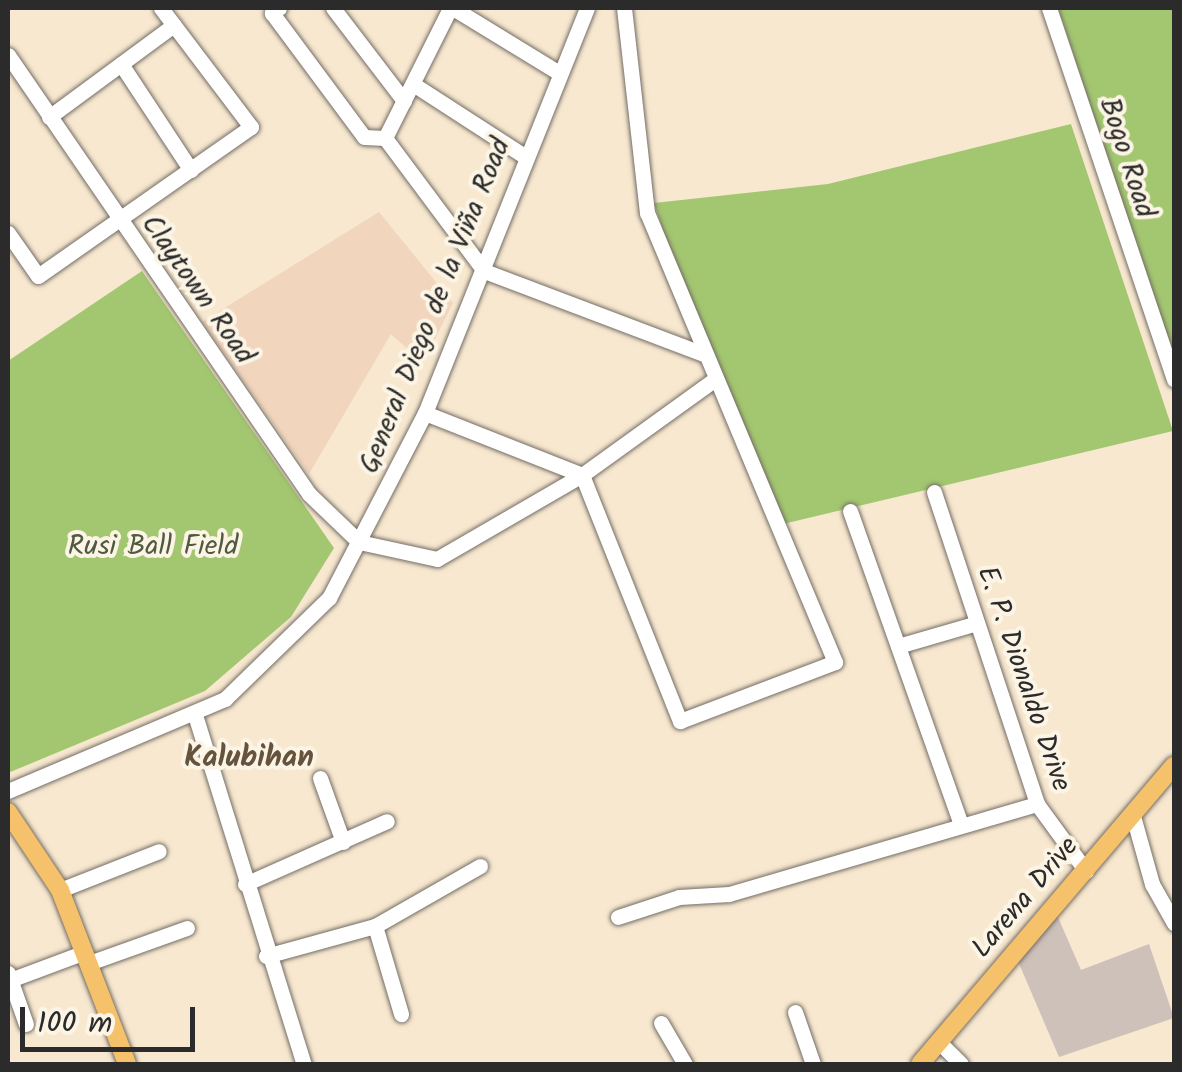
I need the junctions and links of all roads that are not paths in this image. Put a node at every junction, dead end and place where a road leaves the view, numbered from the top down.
1 (161, 8) edge
2 (279, 8) edge
3 (333, 8) edge
4 (452, 8) edge
5 (586, 8) edge
6 (624, 8) edge
7 (1049, 8) edge
8 (174, 25) junction
9 (8, 55) edge
10 (121, 64) junction
11 (556, 71) junction
12 (412, 84) junction
13 (404, 101) junction
14 (49, 117) junction
15 (385, 138) junction
16 (526, 157) junction
17 (191, 170) junction
18 (118, 221) junction
19 (8, 233) edge
20 (484, 271) junction
21 (706, 355) junction
22 (715, 379) junction
23 (1174, 380) edge
24 (424, 414) junction
25 (582, 476) junction
26 (934, 492) dead end
27 (850, 511) dead end
28 (359, 542) junction
29 (977, 623) junction
30 (898, 646) junction
31 (195, 715) junction
32 (1174, 766) edge
33 (320, 778) dead end
34 (8, 791) edge
35 (1037, 804) junction
36 (9, 816) edge
37 (1132, 816) junction
38 (387, 821) dead end
39 (960, 826) junction
40 (342, 842) junction
41 (159, 851) dead end
42 (480, 866) dead end
43 (1086, 870) junction
44 (245, 884) junction
45 (60, 890) junction
46 (618, 916) dead end
47 (1174, 923) edge
48 (375, 926) junction
49 (187, 928) dead end
50 (266, 956) junction
51 (87, 958) junction
52 (9, 977) edge
53 (795, 1012) dead end
54 (401, 1014) dead end
55 (661, 1023) dead end
56 (26, 1024) dead end
57 (940, 1042) junction
58 (127, 1064) edge
59 (304, 1064) edge
60 (685, 1064) edge
61 (812, 1064) edge
62 (920, 1064) edge
63 (962, 1064) edge

1 - 8 street
2 - 15 street
3 - 13 street
4 - 11 street
4 - 12 street
5 - 11 street, General Diego de la Viña Road
6 - 21 street
7 - 23 street, Bogo Road
8 - 10 street
8 - 17 street
9 - 14 street, Claytown Road
10 - 14 street
10 - 17 street
11 - 16 street, General Diego de la Viña Road
12 - 13 street
12 - 16 street
13 - 15 street
14 - 18 street, Claytown Road
15 - 20 street
16 - 20 street, General Diego de la Viña Road
17 - 18 street
18 - 19 street
18 - 28 street, Claytown Road
20 - 21 street
20 - 24 street, General Diego de la Viña Road
21 - 22 street
22 - 25 street
22 - 25 street
24 - 25 street
24 - 28 street, General Diego de la Viña Road
25 - 28 street
26 - 29 street, E. P. Dionaldo Drive
27 - 30 street
28 - 31 street, General Diego de la Viña Road
29 - 30 street
29 - 35 street, E. P. Dionaldo Drive
30 - 39 street
31 - 34 street, General Diego de la Viña Road
31 - 44 street
32 - 37 main road, Larena Drive
33 - 40 street
35 - 39 street
35 - 43 street, E. P. Dionaldo Drive
36 - 45 main road
37 - 43 main road, Larena Drive
37 - 47 street
38 - 40 street
39 - 46 street
40 - 44 street
41 - 45 street
42 - 48 street
43 - 57 main road, Larena Drive
44 - 50 street
45 - 51 main road
48 - 50 street
48 - 54 street
49 - 51 street
50 - 59 street
51 - 52 street
51 - 58 main road
52 - 56 street
53 - 61 street
55 - 60 street
57 - 62 main road, Larena Drive
57 - 63 street

